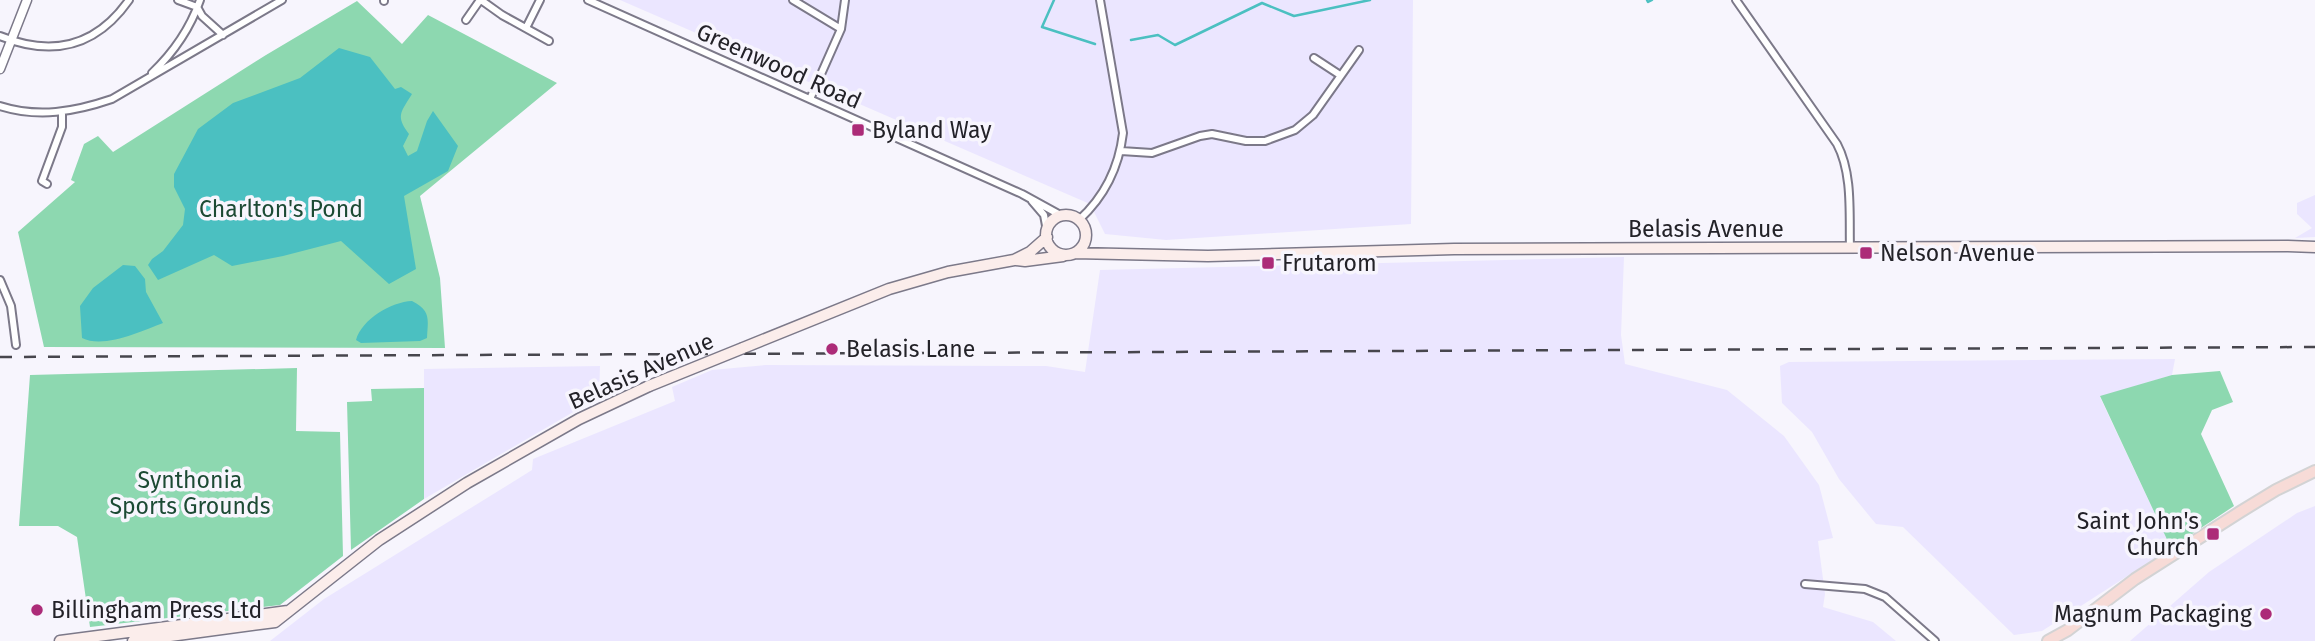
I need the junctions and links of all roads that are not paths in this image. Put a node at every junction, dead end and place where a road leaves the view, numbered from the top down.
1 (27, 0) edge
2 (129, 0) edge
3 (178, 0) edge
4 (282, 0) edge
5 (480, 0) edge
6 (540, 0) edge
7 (588, 0) edge
8 (793, 0) edge
9 (845, 0) edge
10 (1100, 0) edge
11 (1736, 0) edge
12 (198, 4) edge
13 (467, 19) dead end
14 (526, 29) junction
15 (841, 29) junction
16 (223, 35) junction
17 (0, 36) edge
18 (11, 40) junction
19 (549, 41) dead end
20 (1359, 50) dead end
21 (1314, 58) dead end
22 (0, 69) edge
23 (1340, 75) junction
24 (146, 79) junction
25 (810, 100) junction
26 (0, 106) edge
27 (62, 112) junction
28 (1121, 151) junction
29 (47, 184) dead end
30 (1031, 200) junction
31 (1062, 216) junction
32 (1079, 220) junction
33 (1085, 230) junction
34 (1047, 234) junction
35 (2315, 247) edge
36 (1850, 249) junction
37 (1071, 254) junction
38 (1124, 254) junction
39 (1014, 260) junction
40 (0, 280) edge
41 (16, 345) dead end
42 (2315, 471) edge
43 (1805, 584) dead end
44 (290, 610) junction
45 (155, 633) junction
46 (60, 641) edge
47 (133, 641) edge
48 (1935, 641) edge
49 (2048, 641) edge

1 - 18 street
2 - 18 street
3 - 12 street
4 - 16 street
5 - 13 street
5 - 14 street
6 - 14 street
7 - 25 street, Greenwood Road
8 - 15 street
9 - 15 street
10 - 28 street
11 - 36 street
12 - 16 street
12 - 24 street
14 - 19 street
15 - 25 street
16 - 24 street
17 - 18 street
18 - 22 street
20 - 23 street
21 - 23 street
23 - 28 street
24 - 27 street
25 - 30 street, Greenwood Road
26 - 27 street
27 - 29 street
28 - 32 street
30 - 31 street, Greenwood Road
30 - 34 street
31 - 32 main road
31 - 34 main road
32 - 33 main road
33 - 37 main road
33 - 38 main road, Belasis Avenue
34 - 37 main road
34 - 39 main road, Belasis Avenue
35 - 36 main road, Belasis Avenue
36 - 38 main road, Belasis Avenue
37 - 38 main road, Belasis Avenue
37 - 39 main road, Belasis Avenue
39 - 44 main road, Belasis Avenue, bridge
40 - 41 street
42 - 49 main road
43 - 48 street
44 - 45 main road
44 - 45 main road, Belasis Avenue
45 - 46 main road
45 - 47 main road

